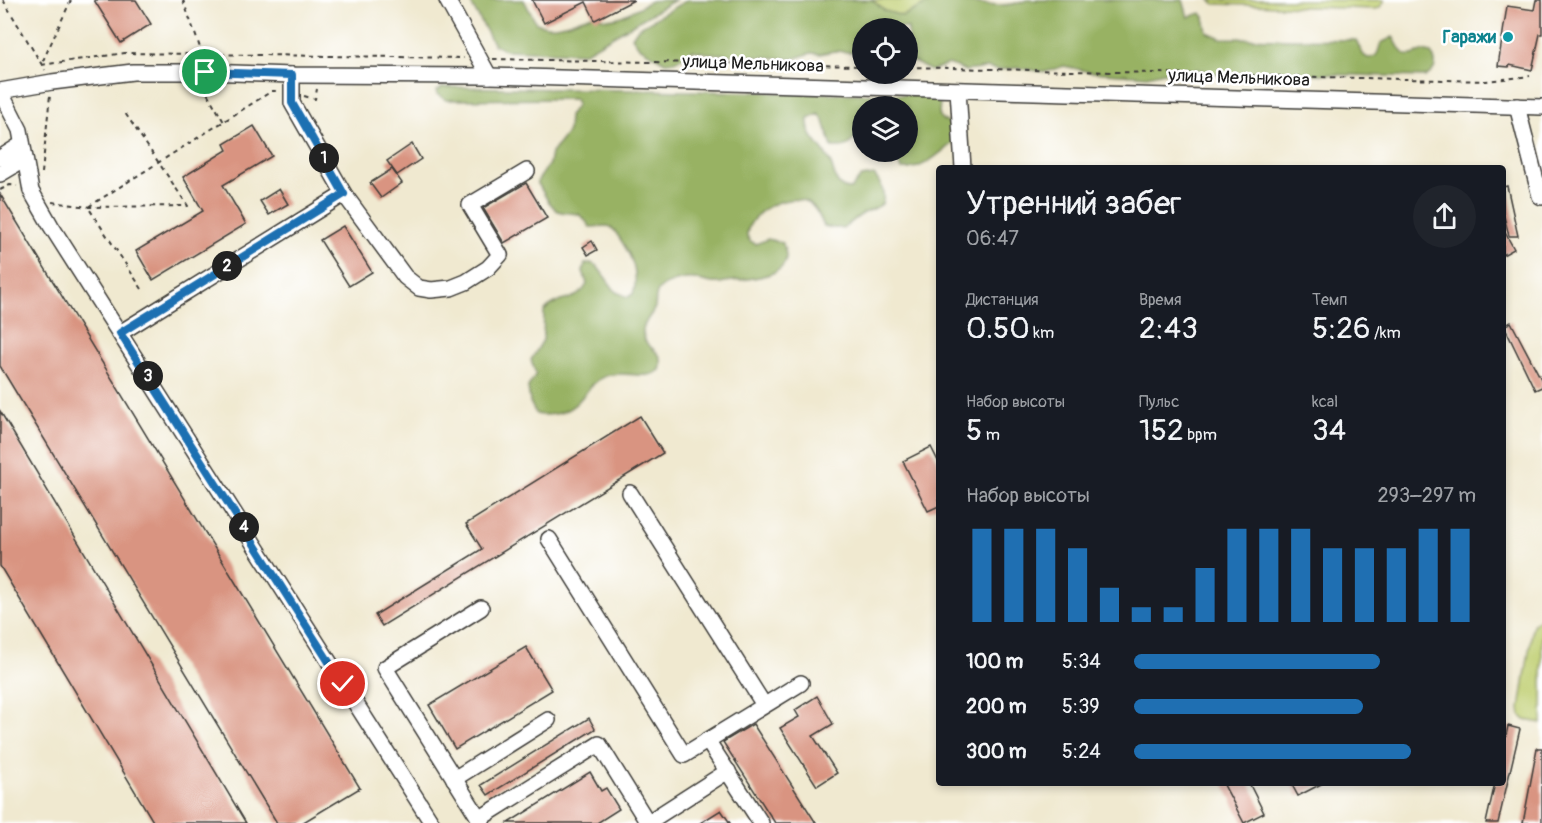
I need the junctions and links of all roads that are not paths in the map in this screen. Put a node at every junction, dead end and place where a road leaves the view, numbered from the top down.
1 (447, 0) edge
2 (292, 75) junction
3 (489, 76) junction
4 (958, 90) junction
5 (0, 91) edge
6 (1516, 106) junction
7 (1542, 107) edge
8 (24, 151) junction
9 (0, 158) edge
10 (963, 165) edge
11 (527, 171) dead end
12 (0, 174) edge
13 (344, 194) junction
14 (1542, 197) edge
15 (120, 333) junction
16 (630, 493) dead end
17 (549, 539) dead end
18 (481, 608) dead end
19 (801, 683) dead end
20 (764, 705) junction
21 (548, 720) dead end
22 (707, 740) junction
23 (728, 771) junction
24 (454, 779) junction
25 (480, 821) edge
26 (432, 823) edge
27 (647, 823) edge
28 (761, 823) edge

1 - 3 street
2 - 3 street, улица Мельникова
2 - 5 street, улица Мельникова
2 - 13 street
3 - 4 street, улица Мельникова
4 - 6 street, улица Мельникова
4 - 10 street
5 - 8 street
6 - 7 street, улица Мельникова
6 - 14 street
8 - 9 street
8 - 12 street
8 - 15 street
11 - 13 street
13 - 15 street
15 - 26 street
16 - 20 street
17 - 22 street
18 - 24 street
19 - 20 street
20 - 22 street
21 - 24 street
22 - 23 street
23 - 27 street
23 - 28 street
24 - 25 street
25 - 27 street

